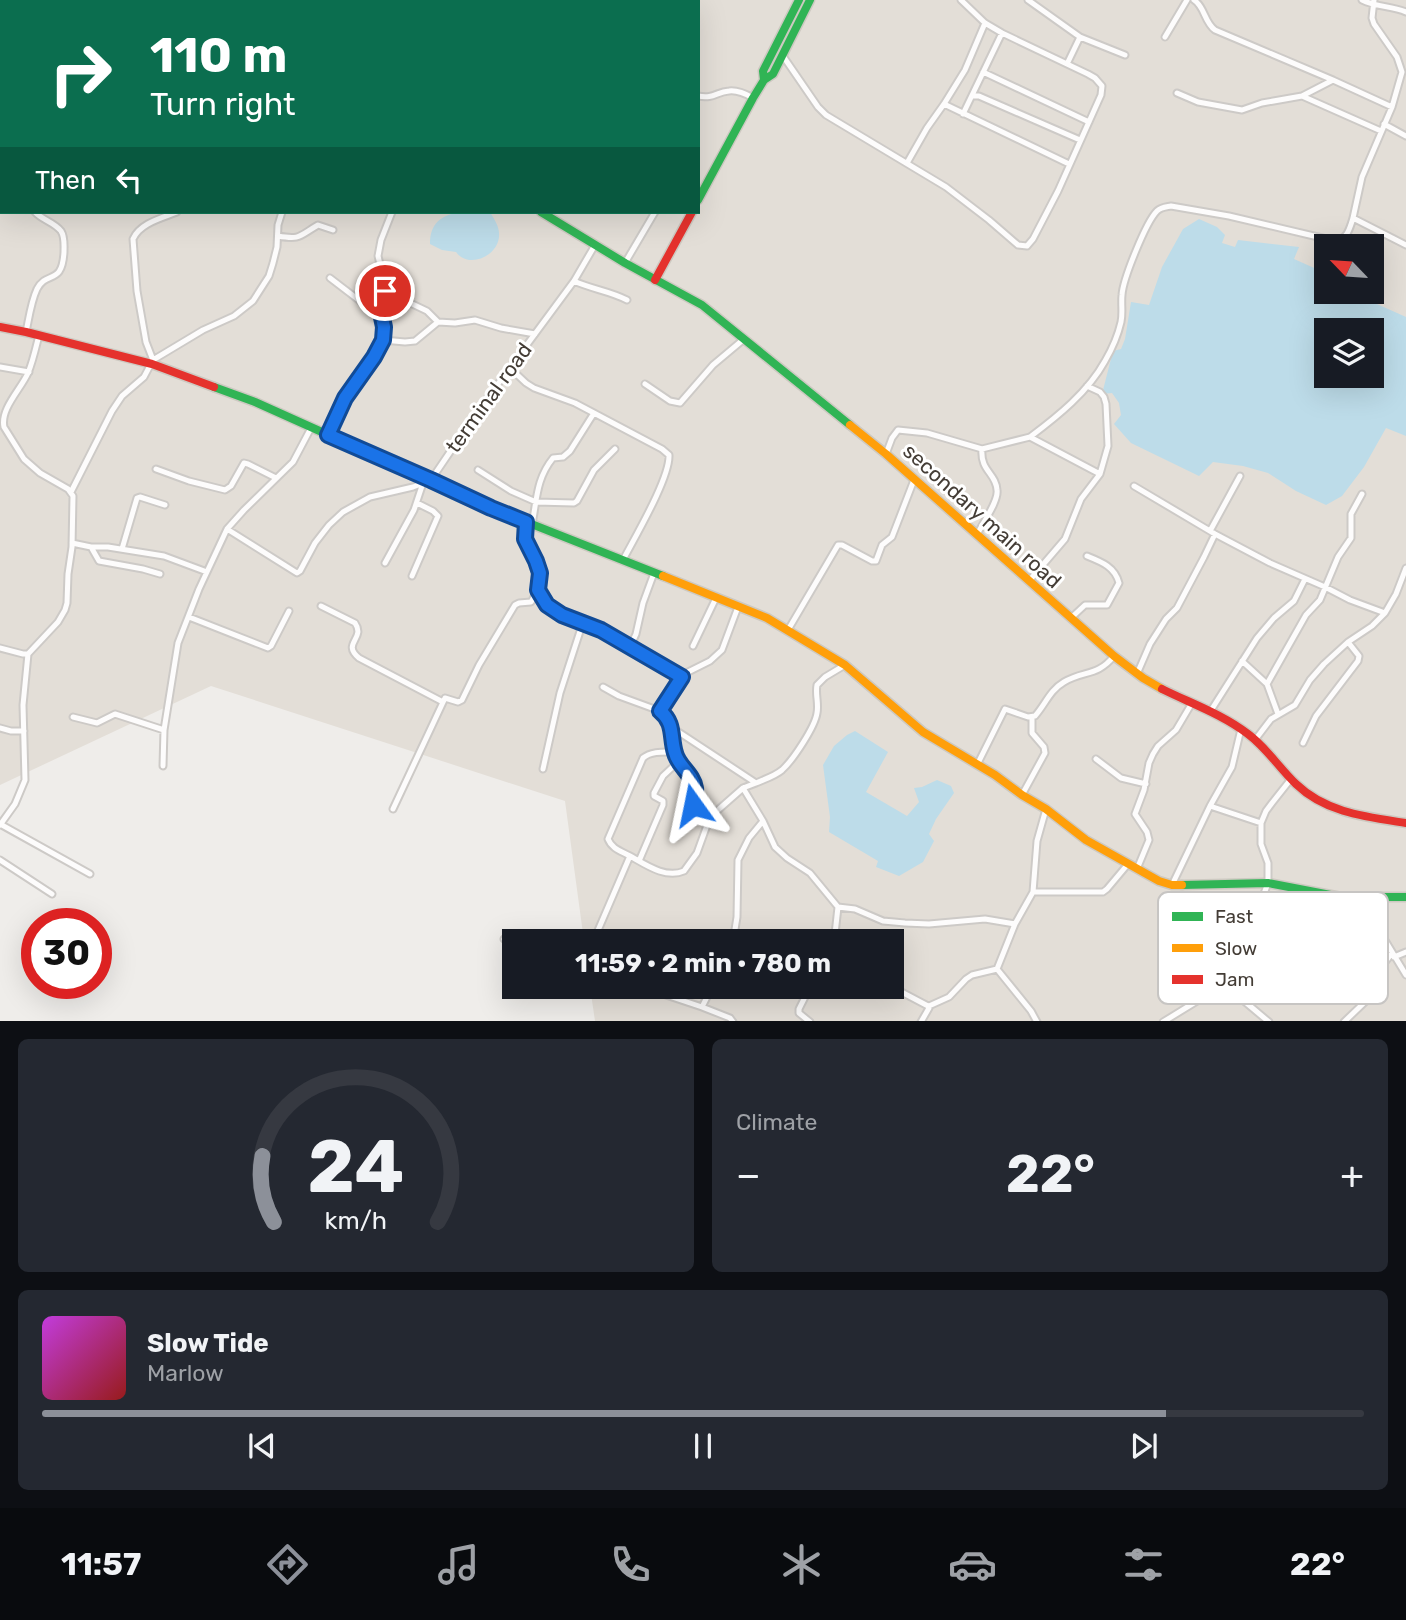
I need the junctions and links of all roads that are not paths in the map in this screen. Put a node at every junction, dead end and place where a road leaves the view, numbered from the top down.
1 (799, 0) edge
2 (810, 0) edge
3 (961, 0) edge
4 (1028, 0) edge
5 (1187, 0) edge
6 (1194, 0) edge
7 (1362, 0) edge
8 (1374, 2) edge
9 (1406, 12) edge
10 (985, 23) junction
11 (1002, 33) junction
12 (1080, 37) junction
13 (1165, 37) dead end
14 (1125, 55) dead end
15 (783, 56) junction
16 (1066, 64) junction
17 (983, 72) junction
18 (1404, 73) edge
19 (764, 80) junction
20 (1333, 80) junction
21 (1177, 93) dead end
22 (700, 96) edge
23 (972, 96) junction
24 (1302, 96) junction
25 (753, 98) junction
26 (944, 104) junction
27 (1392, 107) junction
28 (963, 114) junction
29 (1089, 122) junction
30 (1384, 124) junction
31 (1381, 131) junction
32 (1406, 136) edge
33 (1080, 141) junction
34 (907, 163) junction
35 (1069, 164) junction
36 (700, 196) edge
37 (36, 214) edge
38 (164, 214) edge
39 (281, 214) edge
40 (391, 214) edge
41 (546, 214) edge
42 (654, 214) edge
43 (691, 214) edge
44 (1353, 218) junction
45 (333, 230) dead end
46 (278, 236) junction
47 (596, 245) junction
48 (1406, 245) edge
49 (625, 263) junction
50 (330, 278) dead end
51 (655, 280) junction
52 (574, 281) junction
53 (385, 291) junction
54 (627, 300) dead end
55 (381, 311) junction
56 (438, 322) junction
57 (0, 327) edge
58 (26, 332) junction
59 (535, 334) junction
60 (39, 335) junction
61 (744, 339) junction
62 (383, 340) junction
63 (153, 362) junction
64 (0, 367) edge
65 (510, 368) junction
66 (29, 372) junction
67 (645, 384) dead end
68 (1087, 386) junction
69 (594, 413) junction
70 (1, 423) edge
71 (312, 428) junction
72 (328, 435) junction
73 (1030, 437) junction
74 (615, 449) dead end
75 (982, 449) junction
76 (886, 454) junction
77 (156, 469) dead end
78 (478, 470) dead end
79 (1100, 474) junction
80 (1240, 476) dead end
81 (276, 478) junction
82 (914, 480) junction
83 (427, 482) junction
84 (1135, 486) dead end
85 (71, 492) junction
86 (1362, 494) dead end
87 (536, 502) junction
88 (417, 503) junction
89 (165, 505) dead end
90 (529, 523) junction
91 (227, 529) junction
92 (1212, 533) junction
93 (977, 535) junction
94 (72, 543) junction
95 (91, 547) junction
96 (122, 549) junction
97 (1087, 556) dead end
98 (623, 559) junction
99 (385, 564) dead end
100 (1406, 568) edge
101 (207, 572) junction
102 (654, 573) junction
103 (160, 574) dead end
104 (412, 576) dead end
105 (1305, 579) junction
106 (1029, 581) junction
107 (1325, 587) junction
108 (538, 590) junction
109 (716, 598) junction
110 (321, 606) dead end
111 (738, 607) junction
112 (289, 611) dead end
113 (1385, 613) junction
114 (189, 617) junction
115 (1071, 618) junction
116 (583, 622) junction
117 (788, 630) junction
118 (1348, 642) junction
119 (693, 646) dead end
120 (630, 647) junction
121 (0, 648) edge
122 (28, 654) junction
123 (1114, 656) junction
124 (1242, 661) junction
125 (845, 665) junction
126 (1137, 674) junction
127 (682, 677) junction
128 (1267, 684) junction
129 (603, 687) dead end
130 (443, 702) junction
131 (1192, 703) junction
132 (660, 711) junction
133 (1210, 712) junction
134 (1278, 713) junction
135 (73, 716) dead end
136 (1032, 717) junction
137 (671, 727) junction
138 (0, 728) edge
139 (1241, 729) junction
140 (164, 730) junction
141 (24, 731) junction
142 (1255, 740) junction
143 (1303, 743) dead end
144 (674, 752) junction
145 (1096, 759) dead end
146 (678, 762) junction
147 (977, 765) junction
148 (163, 766) dead end
149 (543, 769) dead end
150 (1292, 779) junction
151 (756, 783) junction
152 (1146, 784) junction
153 (743, 788) junction
154 (1022, 795) junction
155 (1210, 806) junction
156 (393, 809) dead end
157 (1046, 809) junction
158 (710, 817) junction
159 (763, 821) junction
160 (1261, 823) junction
161 (1406, 823) edge
162 (0, 825) edge
163 (630, 856) junction
164 (0, 860) edge
165 (639, 861) junction
166 (1128, 864) junction
167 (1137, 869) junction
168 (90, 874) dead end
169 (1268, 883) junction
170 (1172, 885) junction
171 (1033, 892) junction
172 (1265, 892) edge
173 (1315, 892) edge
174 (52, 894) dead end
175 (1388, 897) edge
176 (1406, 897) edge
177 (838, 907) junction
178 (1015, 924) junction
179 (599, 929) edge
180 (735, 929) edge
181 (836, 929) edge
182 (1388, 946) edge
183 (1406, 952) edge
184 (1393, 955) junction
185 (1388, 960) edge
186 (998, 969) junction
187 (1406, 975) edge
188 (904, 993) edge
189 (678, 999) edge
190 (706, 999) edge
191 (804, 999) edge
192 (1192, 1004) edge
193 (1248, 1004) edge
194 (1362, 1004) edge
195 (929, 1006) junction
196 (702, 1007) junction
197 (733, 1021) edge
198 (810, 1021) edge
199 (921, 1021) edge
200 (1037, 1021) edge
201 (1164, 1021) edge
202 (1269, 1021) edge
203 (1344, 1021) edge

1 - 19 street
2 - 15 street
3 - 10 street
4 - 12 street
5 - 13 street
6 - 20 street
7 - 8 street
8 - 9 street
8 - 18 street
10 - 11 street
10 - 26 street
11 - 16 street
11 - 17 street
12 - 14 street
12 - 16 street
15 - 19 street
15 - 34 street
16 - 29 street
17 - 23 street
17 - 29 street
18 - 27 street
19 - 25 street
20 - 24 street
20 - 27 street
21 - 24 street
22 - 25 street
23 - 28 street
23 - 33 street
24 - 31 street
25 - 36 street
26 - 28 street
26 - 34 street
27 - 30 street
28 - 35 street
29 - 33 street
30 - 31 street
30 - 32 street
31 - 44 street
33 - 35 street
34 - 35 street
37 - 58 street
38 - 63 street
39 - 46 street
40 - 53 street
41 - 47 street, secondary main road
42 - 49 street
43 - 51 street
44 - 48 street
44 - 68 street
45 - 46 street
46 - 63 street
47 - 49 street, secondary main road
47 - 52 street, terminal road
49 - 51 street, secondary main road
50 - 55 street
51 - 61 street, secondary main road
52 - 54 street
52 - 59 street, terminal road
53 - 55 street
53 - 56 street
55 - 62 street
56 - 59 street
56 - 62 street
57 - 58 street
58 - 60 street
59 - 65 street, terminal road
60 - 63 street
60 - 66 street
61 - 67 street
61 - 76 street, secondary main road
62 - 72 street
63 - 71 street
63 - 85 street
64 - 66 street
65 - 69 street
65 - 83 street, terminal road
66 - 70 street
68 - 73 street
68 - 79 street
69 - 87 street
69 - 98 street
70 - 85 street
71 - 72 street
71 - 81 street
72 - 83 street
73 - 75 street
73 - 79 street
74 - 87 street
75 - 76 street
75 - 93 street
76 - 82 street, secondary main road
77 - 81 street
78 - 87 street
79 - 106 street
80 - 92 street
81 - 91 street
82 - 93 street, secondary main road
82 - 117 street
83 - 88 street, terminal road
83 - 90 street
83 - 91 street
84 - 92 street
85 - 94 street
86 - 107 street
87 - 90 street
88 - 99 street, terminal road
88 - 104 street
89 - 96 street
90 - 98 street
90 - 108 street
91 - 101 street
92 - 105 street
92 - 126 street
93 - 106 street, secondary main road
94 - 95 street
94 - 122 street
95 - 96 street
95 - 103 street
96 - 101 street
97 - 115 street
98 - 102 street
100 - 113 street
101 - 114 street
102 - 109 street
102 - 120 street
105 - 107 street
105 - 124 street
106 - 115 street, secondary main road
107 - 113 street
107 - 128 street
108 - 116 street
108 - 130 street
109 - 111 street
109 - 119 street
110 - 130 street
111 - 117 street
111 - 127 street
112 - 114 street
113 - 118 street
114 - 140 street
115 - 123 street, secondary main road
116 - 120 street
116 - 149 street
117 - 125 street
118 - 134 street
118 - 143 street
120 - 127 street
121 - 122 street
122 - 141 street
123 - 126 street, secondary main road
123 - 136 street
124 - 128 street
124 - 133 street
125 - 147 street
125 - 151 street
126 - 131 street, secondary main road
127 - 132 street
128 - 134 street
129 - 132 street
130 - 156 street
131 - 133 street, secondary main road
131 - 152 street
132 - 137 street
133 - 139 street, secondary main road
134 - 142 street
135 - 140 street
136 - 147 street
136 - 154 street
137 - 144 street
137 - 151 street
138 - 141 street
139 - 142 street, secondary main road
139 - 155 street
140 - 148 street
141 - 162 street
142 - 150 street, secondary main road
144 - 146 street
144 - 163 street
145 - 152 street
146 - 158 street
146 - 165 street
147 - 154 street
150 - 160 street
150 - 161 street, secondary main road
151 - 153 street
152 - 167 street
153 - 158 street
153 - 159 street
154 - 157 street
155 - 160 street
155 - 170 street
157 - 166 street
157 - 171 street
158 - 165 street
159 - 177 street
159 - 180 street
160 - 169 street
162 - 168 street
163 - 165 street
163 - 179 street
164 - 174 street
166 - 167 street
166 - 171 street
167 - 170 street
169 - 170 street
169 - 172 street
169 - 173 street
171 - 178 street
175 - 176 street
177 - 178 street
177 - 181 street
178 - 186 street
182 - 184 street
183 - 184 street
184 - 185 street
184 - 187 street
186 - 195 street
186 - 200 street
188 - 195 street
189 - 196 street
190 - 196 street
191 - 198 street
192 - 201 street
193 - 202 street
194 - 203 street
195 - 199 street
196 - 197 street

